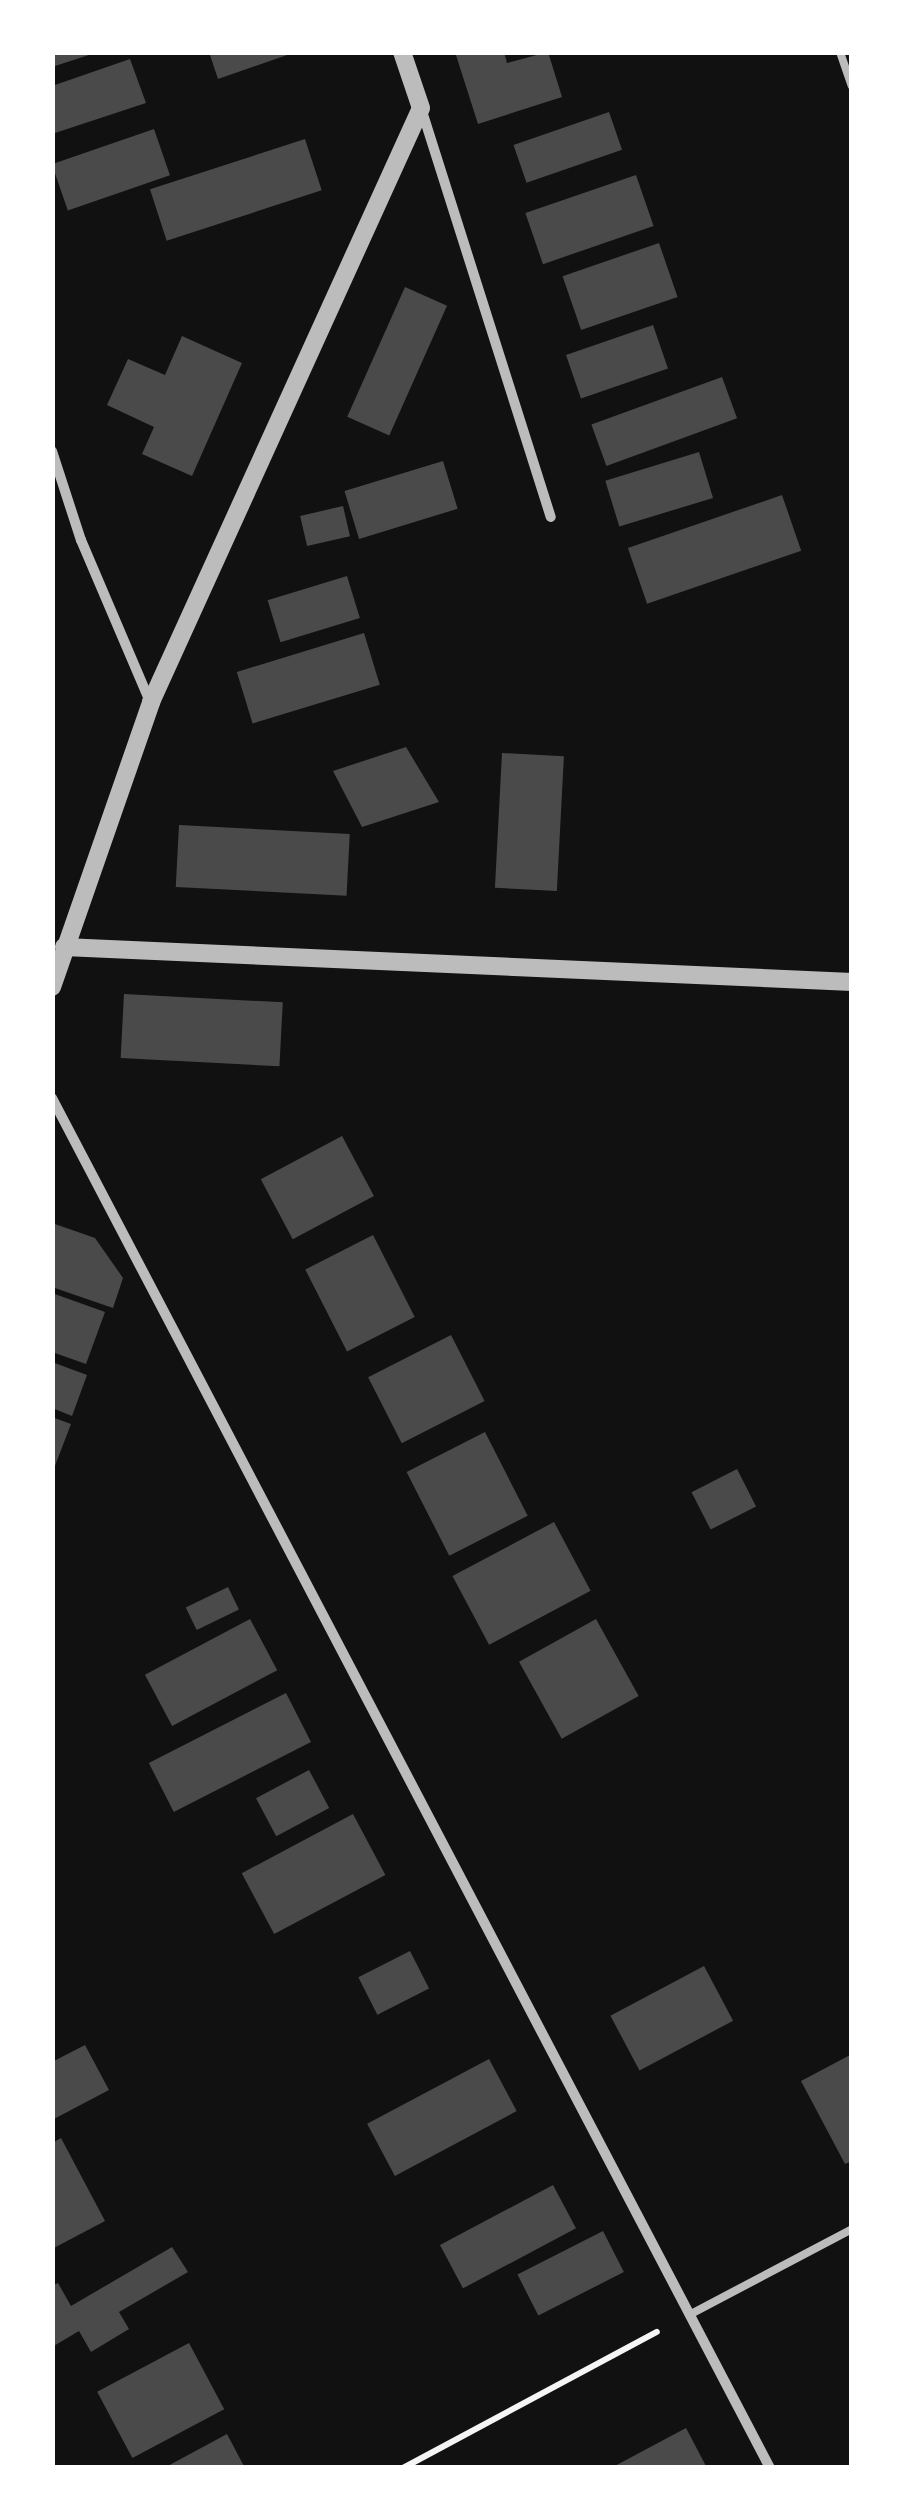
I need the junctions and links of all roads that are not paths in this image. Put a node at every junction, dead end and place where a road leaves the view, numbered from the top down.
1 (402, 52) edge
2 (840, 52) edge
3 (852, 86) edge
4 (421, 108) junction
5 (52, 451) edge
6 (551, 517) dead end
7 (150, 702) junction
8 (64, 946) junction
9 (852, 982) edge
10 (52, 987) edge
11 (52, 1098) edge
12 (852, 2229) edge
13 (689, 2315) junction
14 (770, 2468) edge

1 - 4 street
2 - 3 lane
4 - 6 street
4 - 7 street
5 - 7 street
7 - 8 street
8 - 9 street
8 - 10 street
11 - 13 street
12 - 13 lane
13 - 14 street

